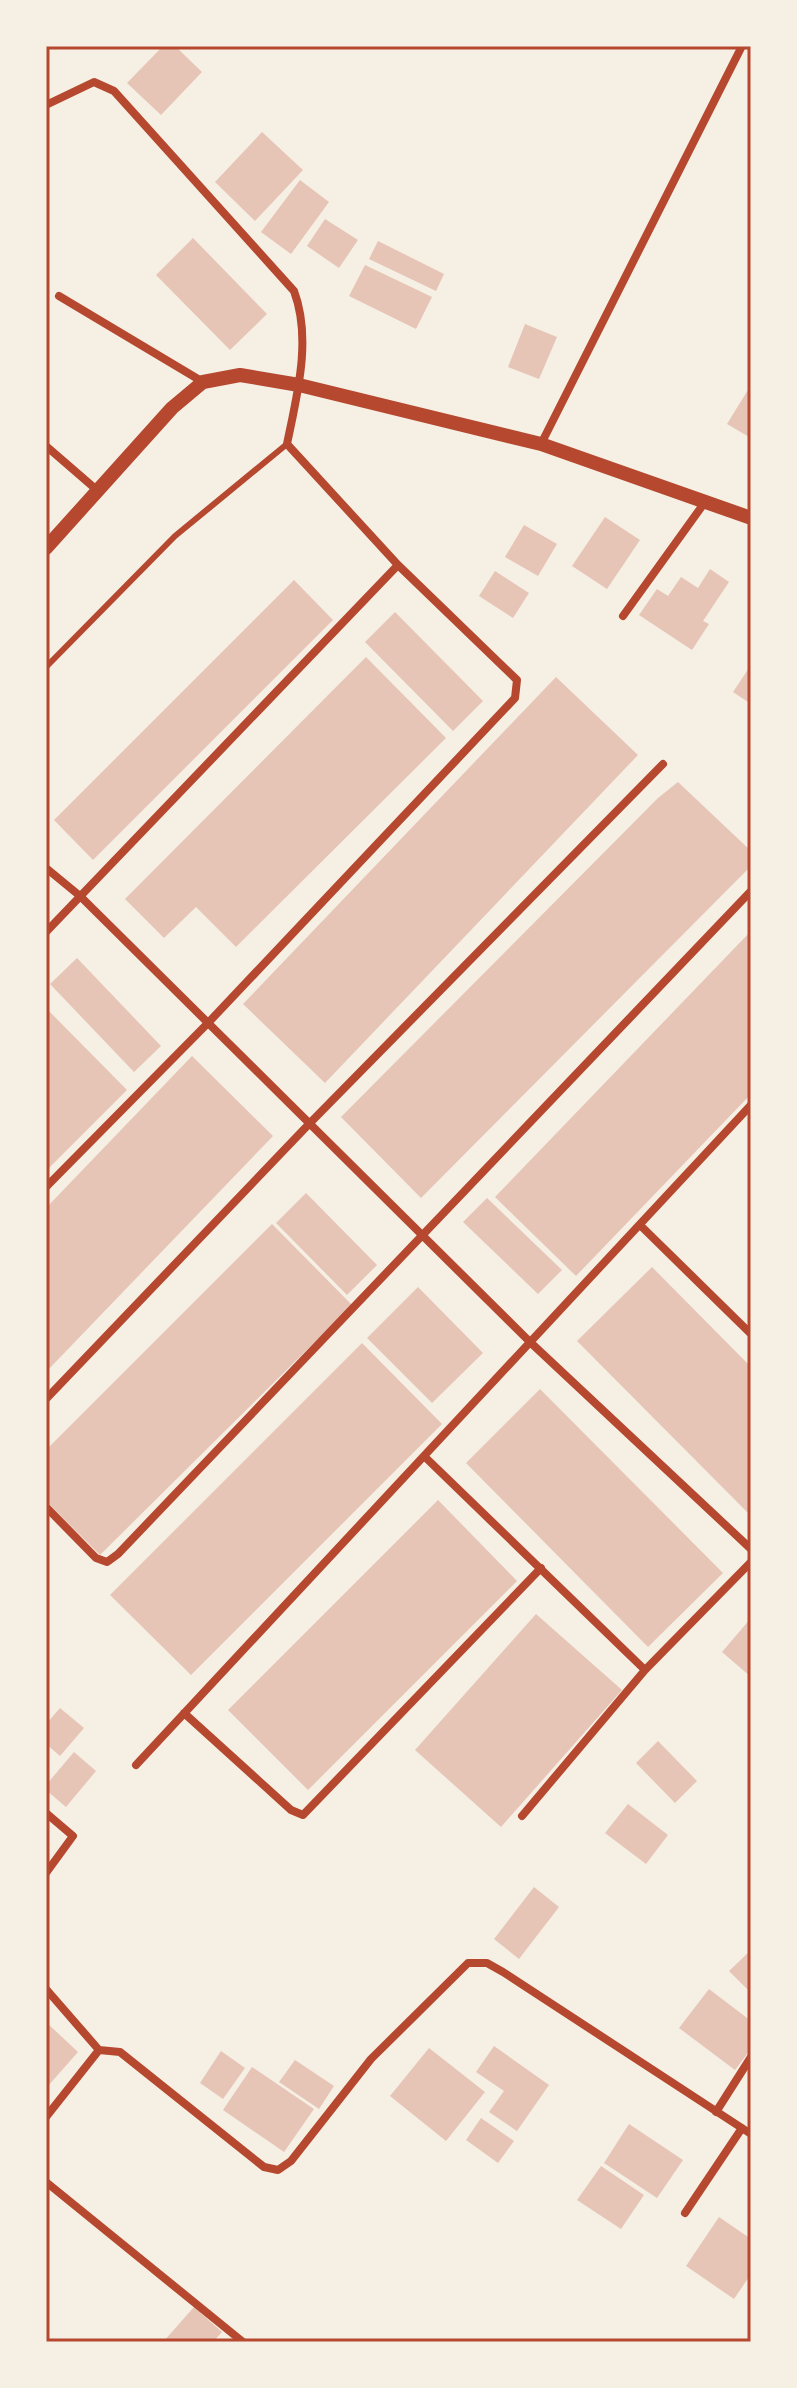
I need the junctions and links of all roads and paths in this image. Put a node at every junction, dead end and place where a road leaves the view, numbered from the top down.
1 (742, 46) edge
2 (46, 105) edge
3 (59, 296) dead end
4 (203, 382) junction
5 (299, 385) junction
6 (287, 444) junction
7 (541, 444) junction
8 (46, 446) edge
9 (98, 491) junction
10 (705, 502) junction
11 (751, 518) edge
12 (46, 548) edge
13 (398, 565) junction
14 (623, 616) dead end
15 (46, 667) edge
16 (663, 764) dead end
17 (46, 868) edge
18 (751, 891) edge
19 (80, 896) junction
20 (46, 932) edge
21 (208, 1023) junction
22 (751, 1105) edge
23 (309, 1124) junction
24 (46, 1187) edge
25 (640, 1225) junction
26 (422, 1236) junction
27 (751, 1334) edge
28 (530, 1342) junction
29 (46, 1399) edge
30 (424, 1456) junction
31 (46, 1507) edge
32 (751, 1549) edge
33 (751, 1562) edge
34 (541, 1568) junction
35 (645, 1670) junction
36 (184, 1713) junction
37 (136, 1765) dead end
38 (46, 1813) edge
39 (522, 1816) dead end
40 (46, 1873) edge
41 (46, 1989) edge
42 (99, 2050) junction
43 (751, 2057) edge
44 (716, 2112) junction
45 (46, 2117) edge
46 (742, 2128) junction
47 (751, 2134) edge
48 (46, 2182) edge
49 (685, 2213) dead end
50 (243, 2342) edge

1 - 7 street
2 - 5 street
3 - 4 street
4 - 5 street
4 - 9 street
5 - 6 street
5 - 7 street
6 - 13 street
6 - 15 lane
7 - 10 street
8 - 9 street
9 - 12 street
10 - 11 street
10 - 14 street
13 - 19 street
13 - 21 street
16 - 23 street
17 - 19 street
18 - 26 street
19 - 20 street
19 - 21 street
21 - 23 street
21 - 24 street
22 - 25 street
23 - 26 street
23 - 29 street
25 - 27 street
25 - 28 street
26 - 28 street
26 - 31 street
28 - 30 street
28 - 32 street
30 - 34 street
30 - 36 street
33 - 35 street
34 - 35 street
34 - 36 street
35 - 39 street
36 - 37 street
38 - 40 street
41 - 42 street
42 - 44 street
42 - 45 street
43 - 44 street
44 - 46 street
46 - 47 street
46 - 49 street
48 - 50 street

